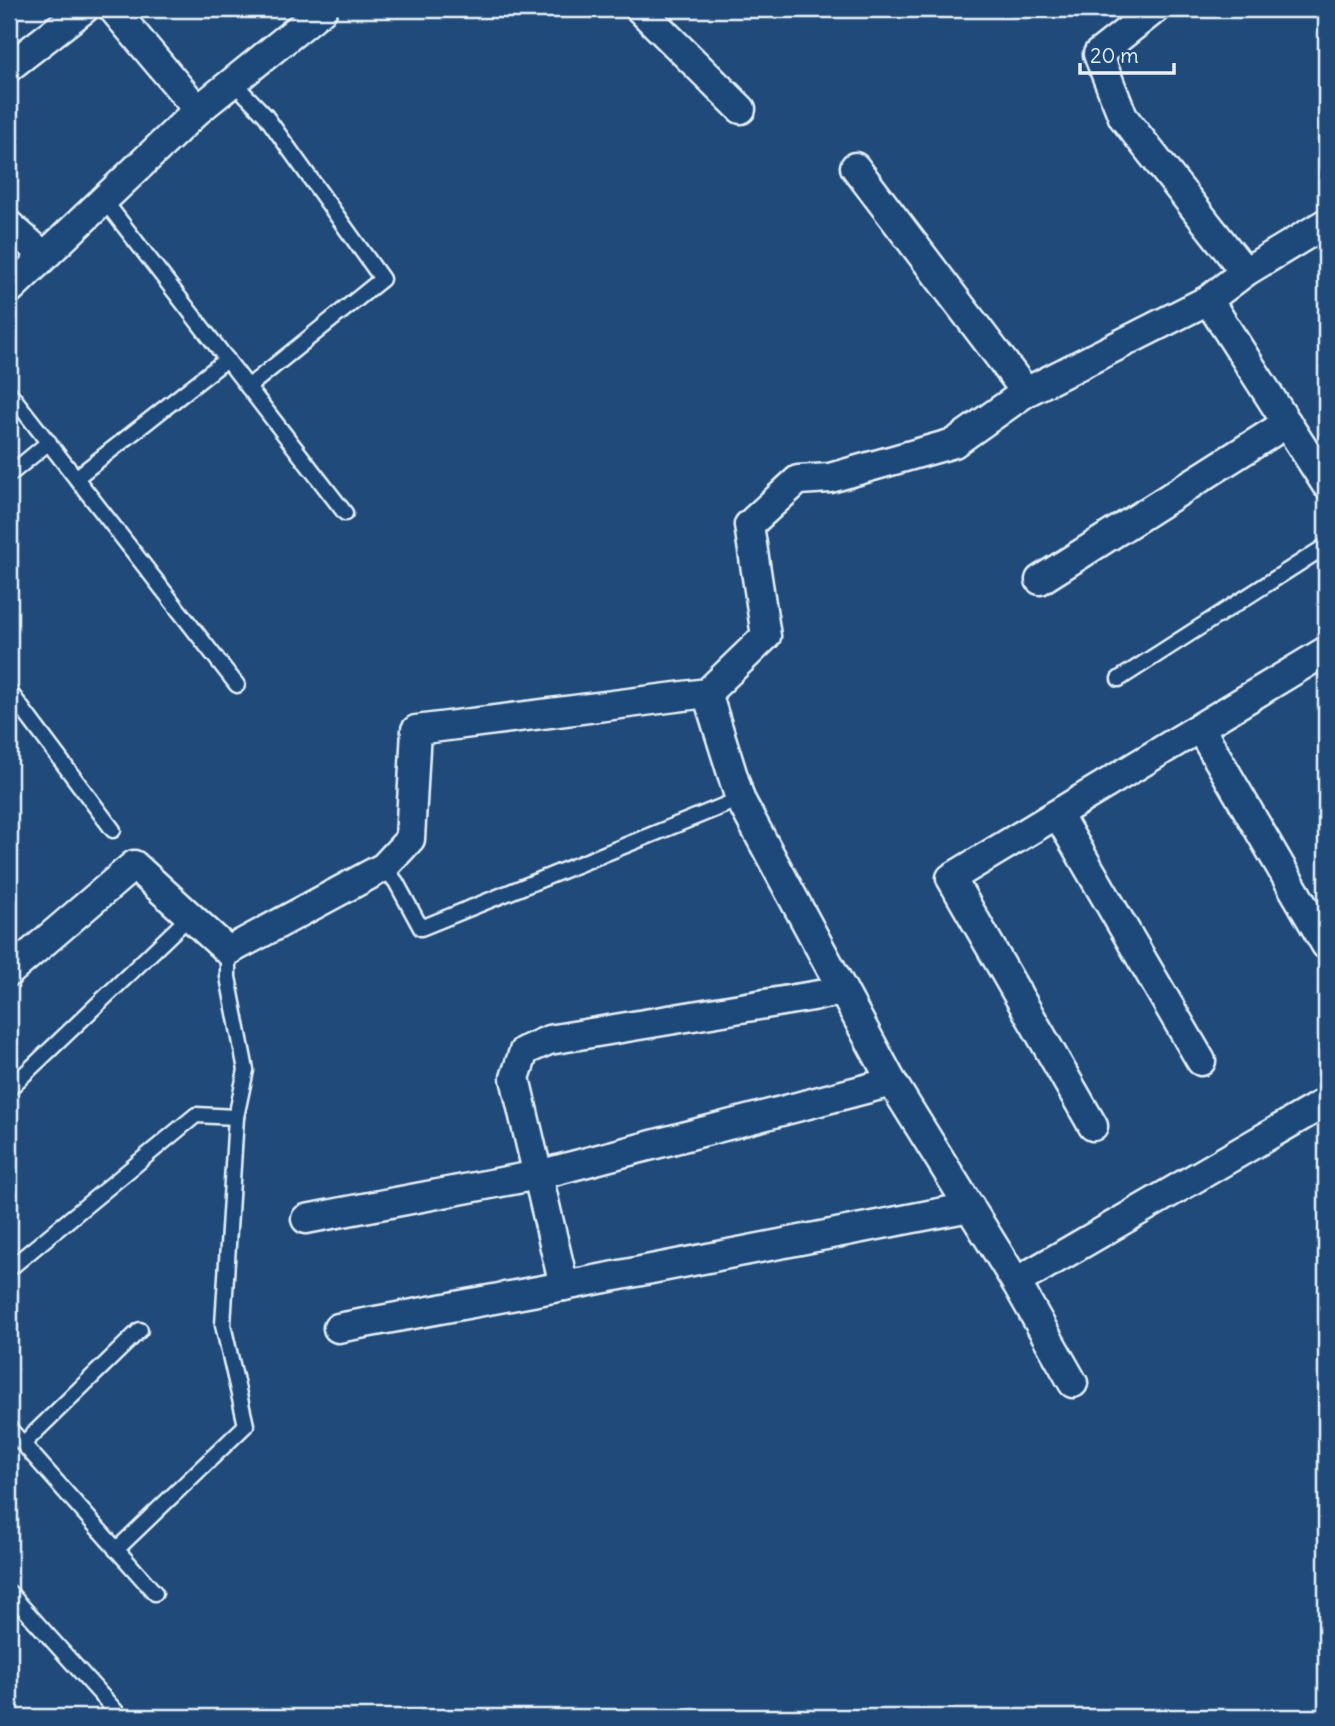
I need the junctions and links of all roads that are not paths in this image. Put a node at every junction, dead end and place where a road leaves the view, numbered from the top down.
1 (84, 9) edge
2 (113, 9) edge
3 (323, 9) edge
4 (640, 9) edge
5 (1155, 9) edge
6 (9, 67) edge
7 (233, 82) junction
8 (198, 110) junction
9 (740, 110) dead end
10 (855, 167) dead end
11 (104, 200) junction
12 (1326, 223) edge
13 (9, 225) edge
14 (44, 256) junction
15 (1245, 271) junction
16 (9, 290) edge
17 (1208, 300) junction
18 (227, 359) junction
19 (248, 387) junction
20 (9, 392) edge
21 (1026, 392) junction
22 (1287, 423) junction
23 (49, 442) junction
24 (9, 475) edge
25 (77, 477) junction
26 (1326, 484) edge
27 (345, 513) dead end
28 (1326, 546) edge
29 (1040, 580) dead end
30 (1326, 651) edge
31 (1119, 679) dead end
32 (237, 685) dead end
33 (9, 691) edge
34 (707, 693) junction
35 (1200, 728) junction
36 (740, 799) junction
37 (1058, 815) junction
38 (113, 830) dead end
39 (384, 867) junction
40 (191, 915) junction
41 (1326, 945) edge
42 (228, 951) junction
43 (9, 972) edge
44 (843, 991) junction
45 (1201, 1061) dead end
46 (892, 1082) junction
47 (9, 1090) edge
48 (1326, 1102) edge
49 (236, 1117) junction
50 (1093, 1126) dead end
51 (538, 1175) junction
52 (970, 1208) junction
53 (306, 1219) dead end
54 (9, 1269) edge
55 (1016, 1282) junction
56 (564, 1286) junction
57 (338, 1328) dead end
58 (140, 1329) dead end
59 (1073, 1383) dead end
60 (9, 1428) edge
61 (23, 1444) junction
62 (116, 1550) junction
63 (155, 1593) dead end
64 (9, 1594) edge
65 (121, 1717) edge

1 - 6 street
2 - 8 street
3 - 7 street
4 - 9 street
5 - 15 street
7 - 8 street
7 - 19 lane
8 - 11 street
10 - 21 street
11 - 14 street
11 - 18 lane
12 - 15 street
13 - 14 street
14 - 16 street
15 - 17 street
17 - 21 street
17 - 22 street
18 - 19 lane
18 - 25 lane
19 - 27 lane
20 - 23 lane
21 - 34 street
22 - 26 street
22 - 29 street
23 - 24 lane
23 - 25 lane
25 - 32 lane
28 - 31 lane
30 - 35 street
33 - 38 lane
34 - 36 street
34 - 39 street
35 - 37 street
35 - 41 street
36 - 39 lane
36 - 44 street
37 - 45 street
37 - 50 street
39 - 42 street
40 - 42 street
40 - 43 street
40 - 47 lane
42 - 49 lane
44 - 46 street
44 - 51 street
46 - 51 street
46 - 52 street
48 - 55 street
49 - 54 lane
49 - 62 lane
51 - 53 street
51 - 56 street
52 - 55 street
52 - 56 street
55 - 59 street
56 - 57 street
58 - 61 lane
60 - 61 lane
61 - 62 lane
62 - 63 lane
64 - 65 lane

